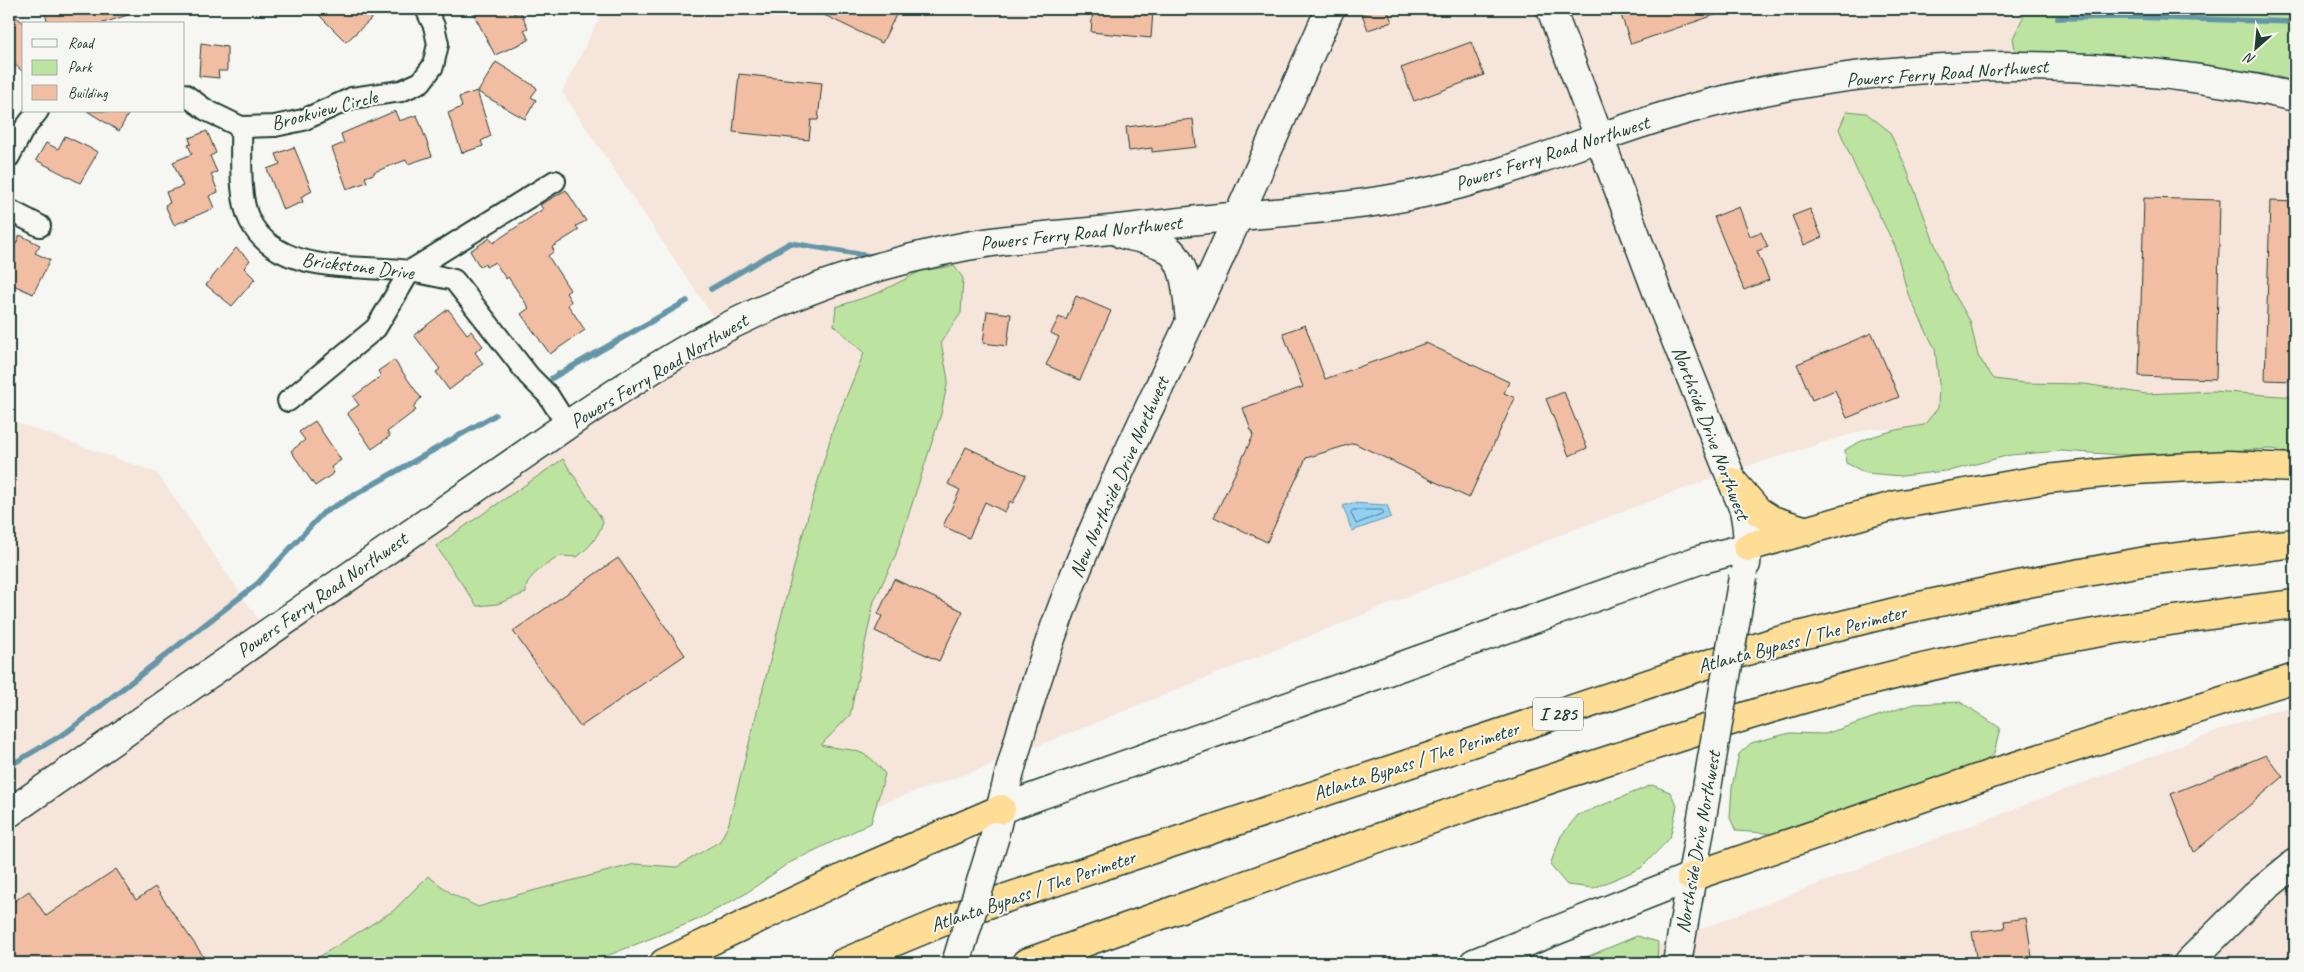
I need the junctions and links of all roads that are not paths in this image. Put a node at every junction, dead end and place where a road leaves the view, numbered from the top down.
1 (426, 9) edge
2 (1330, 9) edge
3 (1551, 9) edge
4 (185, 95) edge
5 (2295, 97) edge
6 (37, 112) edge
7 (241, 127) junction
8 (1600, 137) junction
9 (9, 157) edge
10 (555, 181) dead end
11 (9, 210) edge
12 (1238, 217) junction
13 (40, 226) dead end
14 (1106, 230) junction
15 (410, 271) junction
16 (1190, 321) junction
17 (288, 401) dead end
18 (567, 425) junction
19 (2295, 468) edge
20 (1733, 482) junction
21 (1807, 531) junction
22 (2295, 542) edge
23 (1748, 547) junction
24 (2295, 604) edge
25 (2295, 678) edge
26 (1001, 809) junction
27 (9, 812) edge
28 (2295, 863) edge
29 (1692, 877) junction
30 (664, 963) edge
31 (843, 963) edge
32 (956, 963) edge
33 (1026, 963) edge
34 (1474, 963) edge
35 (1677, 963) edge
36 (2188, 963) edge

1 - 7 street, Brookview Circle
2 - 12 main road, New Northside Drive Northwest
3 - 8 main road, Northside Drive Northwest
4 - 7 street, Brookview Circle
5 - 8 main road, Powers Ferry Road Northwest
6 - 9 street
7 - 15 street, Brickstone Drive
8 - 12 main road, Powers Ferry Road Northwest
8 - 20 main road, Northside Drive Northwest
10 - 15 street
11 - 13 street
12 - 14 main road, Powers Ferry Road Northwest
12 - 16 main road, New Northside Drive Northwest
14 - 16 main road
14 - 18 main road, Powers Ferry Road Northwest
15 - 17 street
15 - 18 street, Brickstone Drive
16 - 26 main road, New Northside Drive Northwest
18 - 27 main road, Powers Ferry Road Northwest
19 - 21 highway
20 - 21 highway
20 - 23 main road, Northside Drive Northwest
21 - 23 highway
22 - 31 highway, Atlanta Bypass / The Perimeter / I 285
23 - 26 main road
23 - 29 main road, Northside Drive Northwest, bridge
24 - 33 highway
25 - 29 highway
26 - 30 highway
26 - 32 main road, New Northside Drive Northwest, bridge
28 - 36 main road
29 - 34 main road
29 - 35 main road, Northside Drive Northwest

